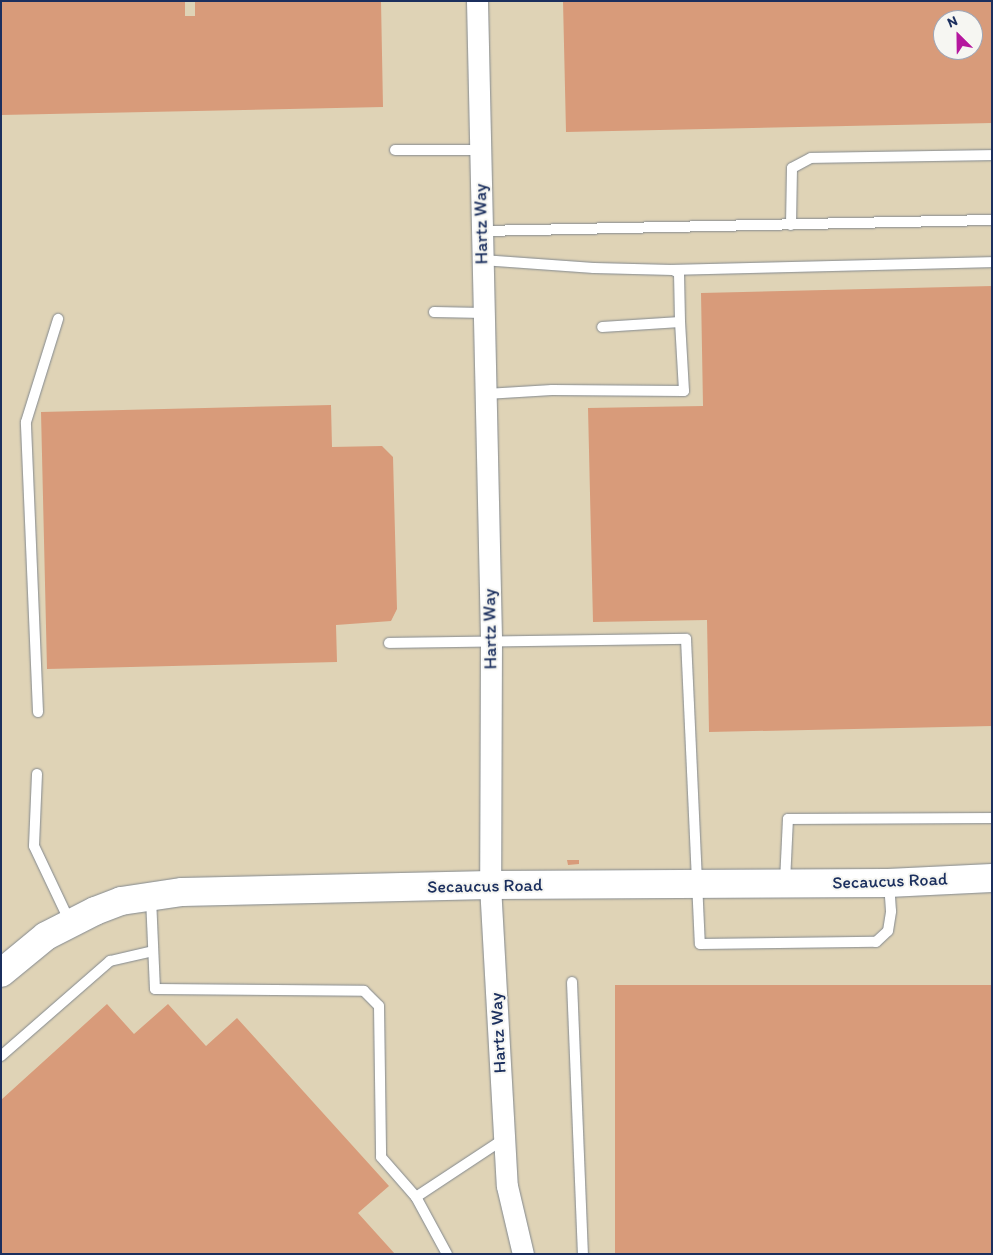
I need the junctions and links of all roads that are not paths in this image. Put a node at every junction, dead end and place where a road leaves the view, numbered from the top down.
1 (477, 1) edge
2 (395, 150) dead end
3 (480, 150) junction
4 (992, 155) edge
5 (992, 220) edge
6 (791, 225) junction
7 (482, 231) junction
8 (482, 260) junction
9 (992, 262) edge
10 (674, 270) junction
11 (434, 312) dead end
12 (484, 313) junction
13 (58, 319) dead end
14 (680, 322) junction
15 (602, 327) dead end
16 (486, 394) junction
17 (491, 640) junction
18 (390, 643) dead end
19 (38, 712) dead end
20 (37, 774) dead end
21 (992, 818) edge
22 (992, 878) edge
23 (785, 883) junction
24 (888, 883) junction
25 (696, 884) junction
26 (490, 885) junction
27 (150, 896) junction
28 (70, 922) junction
29 (153, 951) junction
30 (2, 972) edge
31 (572, 982) dead end
32 (1, 1056) edge
33 (504, 1139) junction
34 (416, 1197) junction
35 (447, 1254) edge
36 (523, 1254) edge
37 (583, 1254) edge

1 - 3 street, Hartz Way
2 - 3 lane
3 - 7 street, Hartz Way
4 - 6 lane
5 - 6 lane
6 - 7 lane
7 - 8 street, Hartz Way
8 - 10 lane
8 - 12 street, Hartz Way
9 - 10 lane
10 - 14 lane
11 - 12 lane
12 - 16 street, Hartz Way
13 - 19 lane
14 - 15 lane
14 - 16 lane
16 - 17 street, Hartz Way
17 - 18 lane
17 - 25 lane
17 - 26 street, Hartz Way
20 - 28 lane
21 - 23 lane
22 - 24 main road, Secaucus Road
23 - 24 main road, Secaucus Road
23 - 25 main road, Secaucus Road
24 - 25 lane
25 - 26 main road, Secaucus Road
26 - 27 main road, Secaucus Road
26 - 33 street, Hartz Way
27 - 28 main road, Secaucus Road
27 - 29 lane
28 - 30 main road, Secaucus Road
29 - 32 lane
29 - 34 lane
31 - 37 lane
33 - 34 lane
33 - 36 street, Hartz Way
34 - 35 lane

